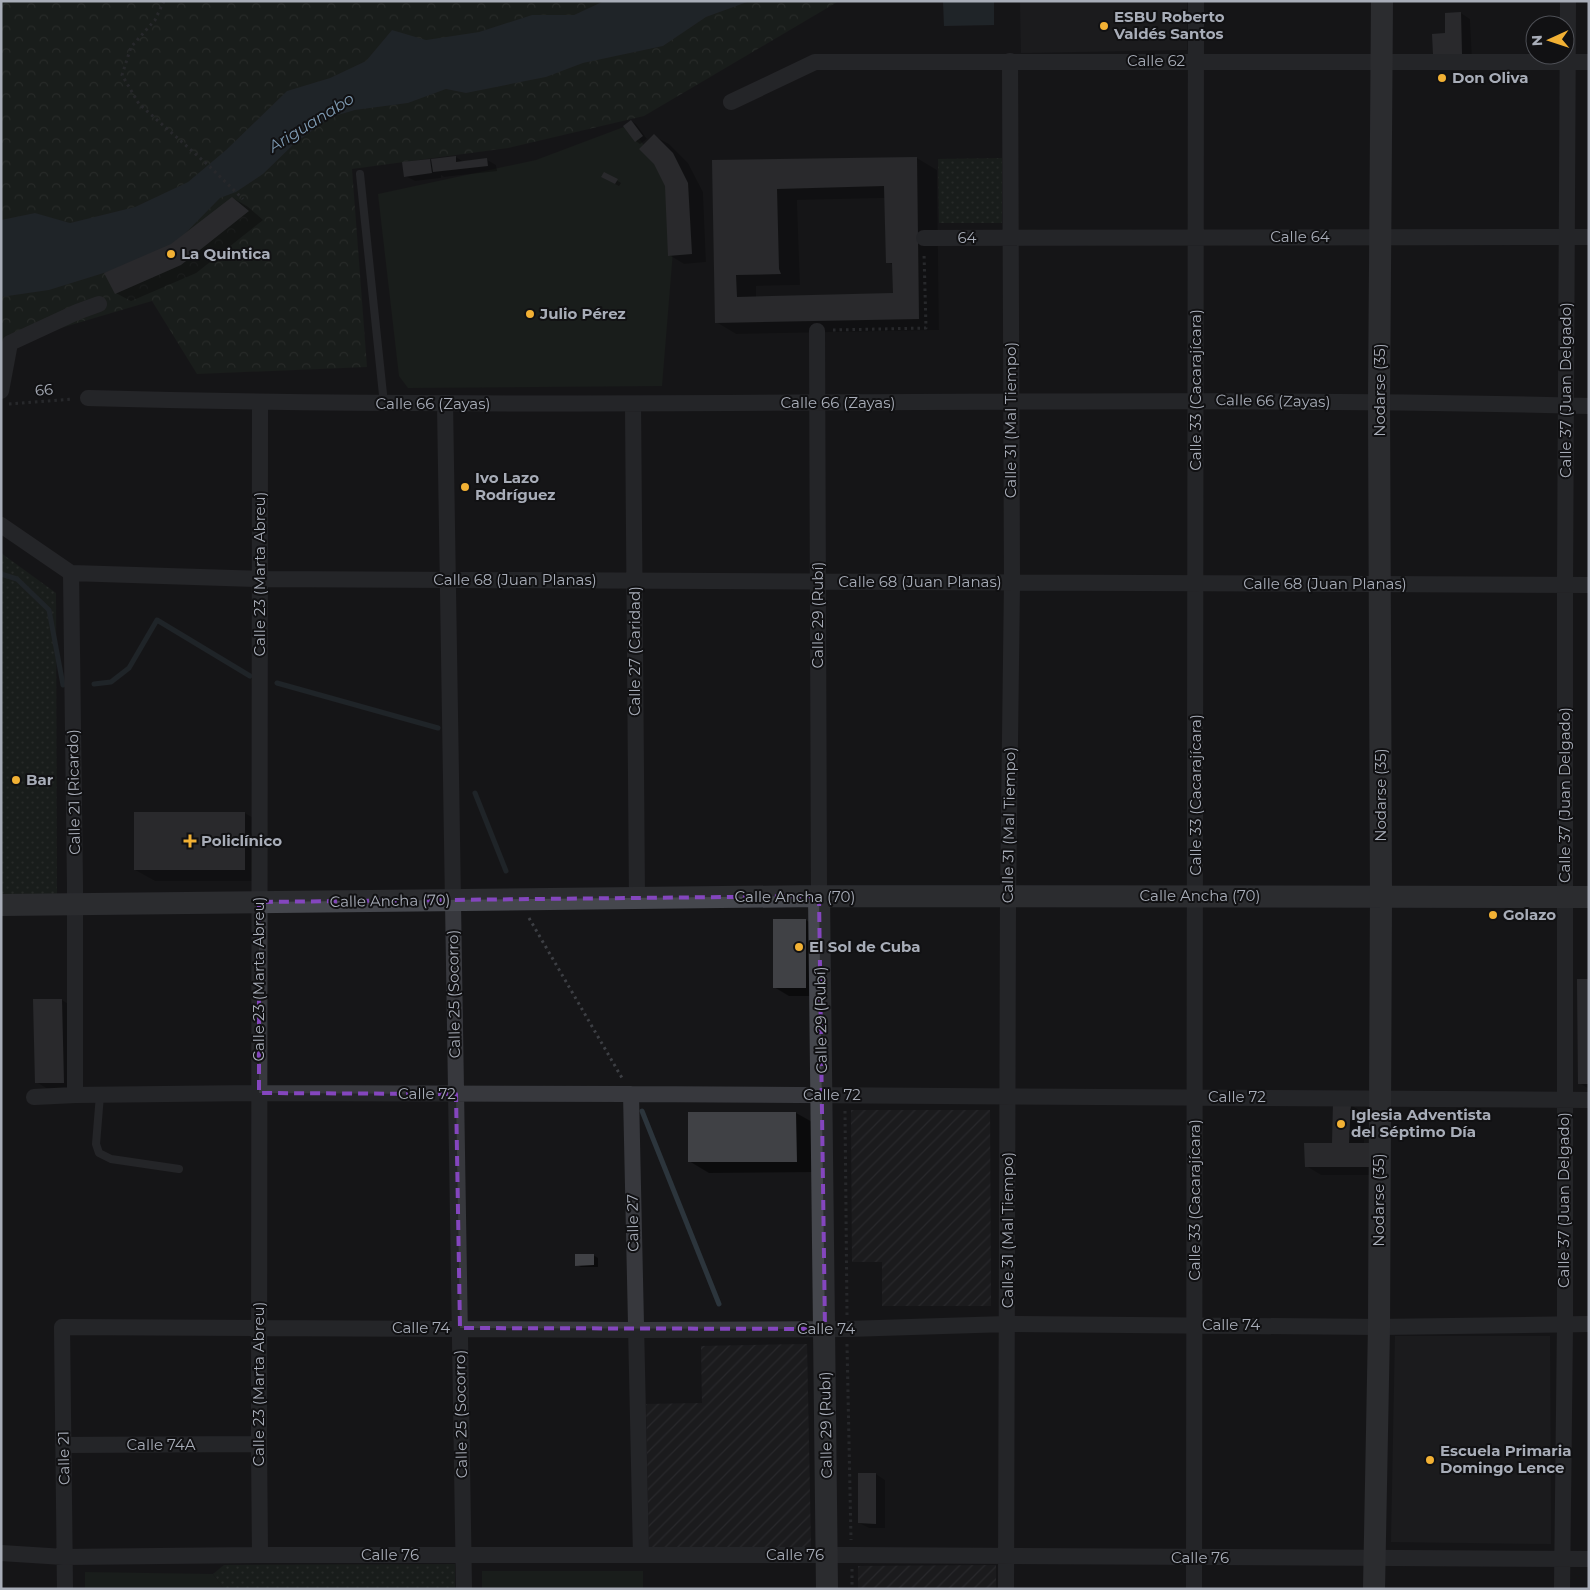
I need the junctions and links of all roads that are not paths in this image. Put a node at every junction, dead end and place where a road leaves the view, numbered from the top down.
1 (1196, 1) edge
2 (1382, 1) edge
3 (1568, 1) edge
4 (1568, 15) edge
5 (1010, 61) junction
6 (1196, 62) junction
7 (1382, 62) junction
8 (1525, 62) edge
9 (1575, 62) edge
10 (1589, 62) edge
11 (1568, 65) edge
12 (731, 102) dead end
13 (360, 174) dead end
14 (1381, 237) junction
15 (1567, 237) junction
16 (1589, 237) edge
17 (924, 238) road end
18 (1010, 238) junction
19 (1196, 238) junction
20 (99, 304) dead end
21 (817, 331) road end
22 (1, 391) edge
23 (88, 398) road end
24 (1196, 400) junction
25 (1011, 402) junction
26 (1379, 402) junction
27 (260, 403) junction
28 (445, 403) junction
29 (818, 403) junction
30 (384, 404) junction
31 (633, 404) junction
32 (1566, 406) junction
33 (1589, 406) edge
34 (1, 525) edge
35 (71, 573) junction
36 (260, 579) junction
37 (448, 580) junction
38 (634, 580) junction
39 (818, 582) junction
40 (1012, 582) junction
41 (1196, 583) junction
42 (1380, 584) junction
43 (1565, 585) junction
44 (1589, 585) edge
45 (819, 896) junction
46 (1381, 896) junction
47 (1008, 897) junction
48 (1196, 897) junction
49 (1565, 897) junction
50 (1589, 897) edge
51 (637, 898) junction
52 (453, 900) junction
53 (260, 902) junction
54 (75, 904) junction
55 (1, 905) edge
56 (259, 1093) junction
57 (456, 1094) junction
58 (631, 1094) junction
59 (75, 1095) junction
60 (100, 1095) junction
61 (822, 1096) junction
62 (1008, 1096) junction
63 (34, 1097) dead end
64 (1196, 1097) junction
65 (1380, 1098) junction
66 (1564, 1100) junction
67 (1589, 1100) edge
68 (179, 1169) dead end
69 (1007, 1324) junction
70 (1589, 1324) edge
71 (1195, 1325) junction
72 (1565, 1325) junction
73 (62, 1326) joint
74 (259, 1327) junction
75 (1379, 1327) junction
76 (460, 1328) junction
77 (825, 1329) junction
78 (636, 1330) junction
79 (259, 1444) junction
80 (64, 1445) junction
81 (1, 1553) edge
82 (260, 1554) junction
83 (463, 1555) junction
84 (640, 1555) junction
85 (827, 1555) junction
86 (1006, 1556) junction
87 (64, 1557) junction
88 (1195, 1558) junction
89 (1375, 1558) junction
90 (1562, 1559) junction
91 (1589, 1559) edge
92 (65, 1589) edge
93 (464, 1589) edge
94 (827, 1589) edge
95 (1006, 1589) edge
96 (1194, 1589) edge
97 (1374, 1589) edge
98 (1562, 1589) edge

1 - 6 street, Calle 33 (Cacarajícara)
2 - 7 main road, Nodarse (35)
3 - 4 street, Calle 37 (Juan Delgado)
5 - 6 street, Calle 62
5 - 12 street, Calle 62
5 - 18 street, Calle 31 (Mal Tiempo)
6 - 7 street, Calle 62
6 - 19 street, Calle 33 (Cacarajícara)
7 - 8 street, Calle 62
7 - 14 main road, Nodarse (35)
9 - 10 street, Calle 62
11 - 15 street, Calle 37 (Juan Delgado)
13 - 30 lane
14 - 15 street, Calle 64
14 - 19 street, Calle 64
14 - 26 main road, Nodarse (35)
15 - 16 street, Calle 64
15 - 32 street, Calle 37 (Juan Delgado)
17 - 18 street, 64
18 - 19 street, Calle 64
18 - 25 street, Calle 31 (Mal Tiempo)
19 - 24 street, Calle 33 (Cacarajícara)
20 - 22 street
21 - 29 street, Calle 29 (Rubí)
23 - 27 street, Calle 66 (Zayas)
24 - 25 street, Calle 66 (Zayas)
24 - 26 street, Calle 66 (Zayas)
24 - 41 street, Calle 33 (Cacarajícara)
25 - 29 street, Calle 66 (Zayas)
25 - 40 street, Calle 31 (Mal Tiempo)
26 - 32 street, Calle 66 (Zayas)
26 - 42 main road, Nodarse (35)
27 - 30 street, Calle 66 (Zayas)
27 - 36 street, Calle 23 (Marta Abreu)
28 - 30 street, Calle 66 (Zayas)
28 - 31 street, Calle 66 (Zayas)
28 - 37 street, Calle 25 (Socorro)
29 - 31 street, Calle 66 (Zayas)
29 - 39 street, Calle 29 (Rubí)
31 - 38 street, Calle 27 (Caridad)
32 - 33 street, Calle 66 (Zayas)
32 - 43 street, Calle 37 (Juan Delgado)
34 - 35 street
35 - 36 street, Calle 68 (Juan Planas)
35 - 54 street, Calle 21 (Ricardo)
36 - 37 street, Calle 68 (Juan Planas)
36 - 53 street, Calle 23 (Marta Abreu)
37 - 38 street, Calle 68 (Juan Planas)
37 - 52 street, Calle 25 (Socorro)
38 - 39 street, Calle 68 (Juan Planas)
38 - 51 street, Calle 27 (Caridad)
39 - 40 street, Calle 68 (Juan Planas)
39 - 45 street, Calle 29 (Rubí)
40 - 41 street, Calle 68 (Juan Planas)
40 - 47 street, Calle 31 (Mal Tiempo)
41 - 42 street, Calle 68 (Juan Planas)
41 - 48 street, Calle 33 (Cacarajícara)
42 - 43 street, Calle 68 (Juan Planas)
42 - 46 main road, Nodarse (35)
43 - 44 street, Calle 68 (Juan Planas)
43 - 49 street, Calle 37 (Juan Delgado)
45 - 47 main road, Calle Ancha (70)
45 - 51 main road, Calle Ancha (70)
45 - 61 main road, Calle 29 (Rubí)
46 - 48 main road, Calle Ancha (70)
46 - 49 main road, Calle Ancha (70)
46 - 65 main road, Nodarse (35)
47 - 48 main road, Calle Ancha (70)
47 - 62 street, Calle 31 (Mal Tiempo)
48 - 64 street, Calle 33 (Cacarajícara)
49 - 50 main road, Calle Ancha (70)
49 - 66 street, Calle 37 (Juan Delgado)
51 - 52 main road, Calle Ancha (70)
52 - 53 main road, Calle Ancha (70)
52 - 57 street, Calle 25 (Socorro)
53 - 54 main road, Calle Ancha (70)
53 - 56 street, Calle 23 (Marta Abreu)
54 - 55 main road, Calle Ancha (70)
54 - 59 street, Calle 21 (Ricardo)
56 - 57 street, Calle 72
56 - 60 street, Calle 72
56 - 74 street, Calle 23 (Marta Abreu)
57 - 58 street, Calle 72
57 - 76 street, Calle 25 (Socorro)
58 - 61 street, Calle 72
58 - 78 street, Calle 27
59 - 60 street, Calle 72
59 - 63 street, Calle 72
60 - 68 lane
61 - 62 street, Calle 72
61 - 77 main road, Calle 29 (Rubí)
62 - 64 street, Calle 72
62 - 69 street, Calle 31 (Mal Tiempo)
64 - 65 street, Calle 72
64 - 71 street, Calle 33 (Cacarajícara)
65 - 66 street, Calle 72
65 - 75 main road, Nodarse (35)
66 - 67 street, Calle 72
66 - 72 street, Calle 37 (Juan Delgado)
69 - 71 street, Calle 74
69 - 77 street, Calle 74
69 - 86 street, Calle 31 (Mal Tiempo)
70 - 72 street, Calle 74
71 - 75 street, Calle 74
71 - 88 street, Calle 33 (Cacarajícara)
72 - 75 street, Calle 74
72 - 90 street, Calle 37 (Juan Delgado)
73 - 74 street, Calle 74
73 - 80 street, Calle 21
74 - 76 street, Calle 74
74 - 79 street, Calle 23 (Marta Abreu)
75 - 89 main road, Nodarse (35)
76 - 78 street, Calle 74
76 - 83 street, Calle 25 (Socorro)
77 - 78 street, Calle 74
77 - 85 main road, Calle 29 (Rubí)
78 - 84 street, Calle 27
79 - 80 street, Calle 74A
79 - 82 street, Calle 23 (Marta Abreu)
80 - 87 street, Calle 21
81 - 87 street, Calle 76
82 - 83 street, Calle 76
82 - 87 street, Calle 76
83 - 84 street, Calle 76
83 - 93 street, Calle 25 (Socorro)
84 - 85 street, Calle 76
85 - 86 street, Calle 76
85 - 94 main road, Calle 29 (Rubí)
86 - 88 street, Calle 76
86 - 95 street, Calle 31 (Mal Tiempo)
87 - 92 street, Calle 21
88 - 89 street, Calle 76
88 - 96 street, Calle 33 (Cacarajícara)
89 - 90 street, Calle 76
89 - 97 main road, Nodarse (35)
90 - 91 street, Calle 76
90 - 98 street, Calle 37 (Juan Delgado)

